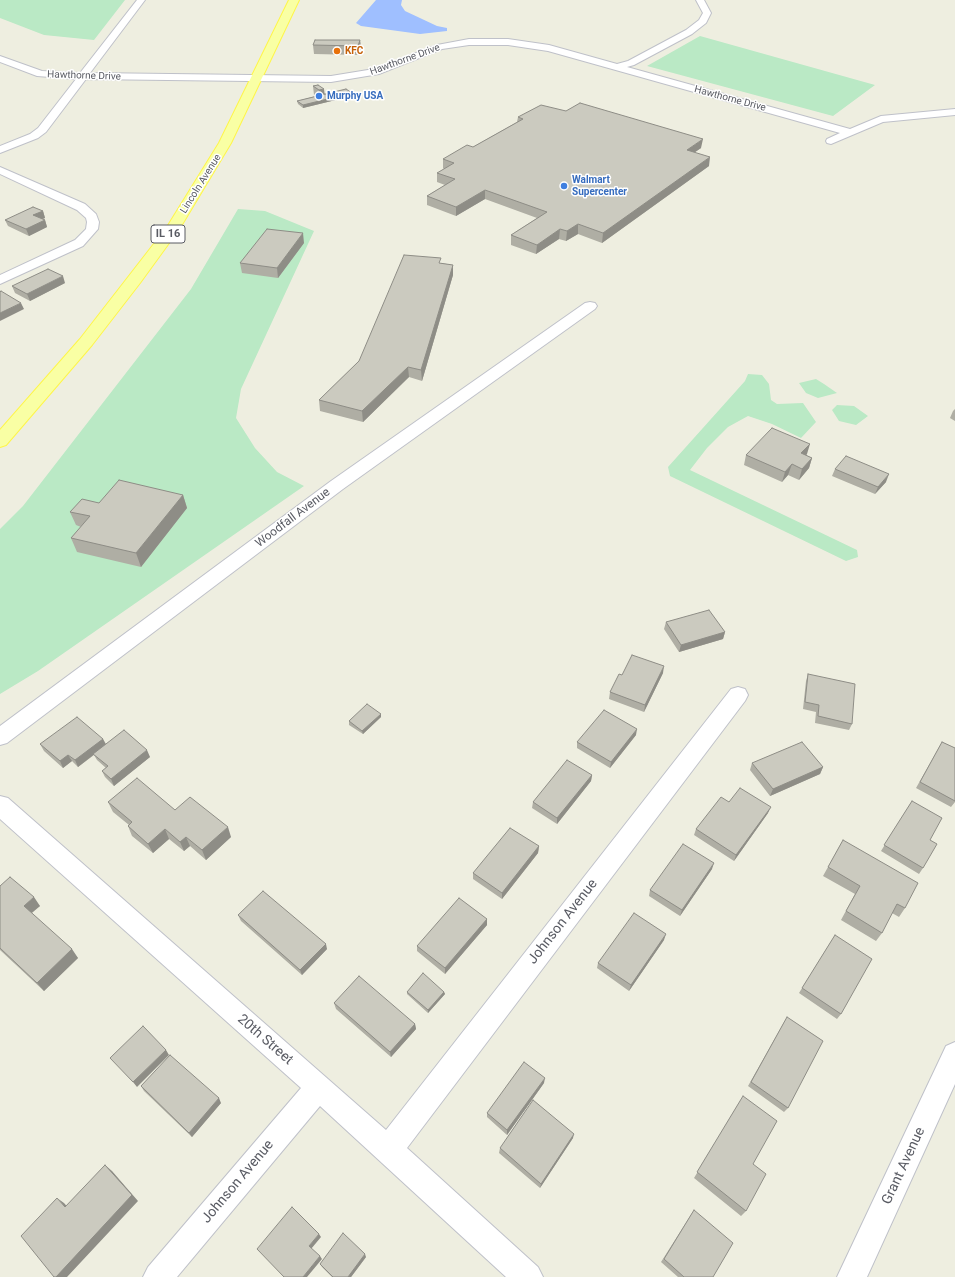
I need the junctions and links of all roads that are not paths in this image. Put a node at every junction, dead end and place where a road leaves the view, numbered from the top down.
1 (141, 0) edge
2 (294, 0) edge
3 (700, 0) edge
4 (0, 59) edge
5 (616, 67) junction
6 (83, 77) junction
7 (257, 79) junction
8 (955, 112) edge
9 (849, 132) junction
10 (831, 141) dead end
11 (0, 150) edge
12 (0, 170) edge
13 (0, 280) edge
14 (590, 306) dead end
15 (0, 441) edge
16 (738, 695) dead end
17 (0, 736) edge
18 (0, 805) edge
19 (955, 1055) edge
20 (319, 1087) junction
21 (388, 1150) junction
22 (158, 1277) edge
23 (528, 1277) edge
24 (852, 1277) edge

1 - 6 street
2 - 7 main road, Lincoln Avenue / IL 16
3 - 5 street
4 - 6 street, Hawthorne Drive
5 - 7 street, Hawthorne Drive
5 - 9 street, Hawthorne Drive
6 - 7 street, Hawthorne Drive
6 - 11 street
7 - 15 main road, Lincoln Avenue / IL 16
8 - 9 street
9 - 10 street
12 - 13 street
14 - 17 street, Woodfall Avenue
16 - 21 street, Johnson Avenue
18 - 20 street, 20th Street
19 - 24 street, Grant Avenue
20 - 21 street, 20th Street
20 - 22 street, Johnson Avenue
21 - 23 street, 20th Street

